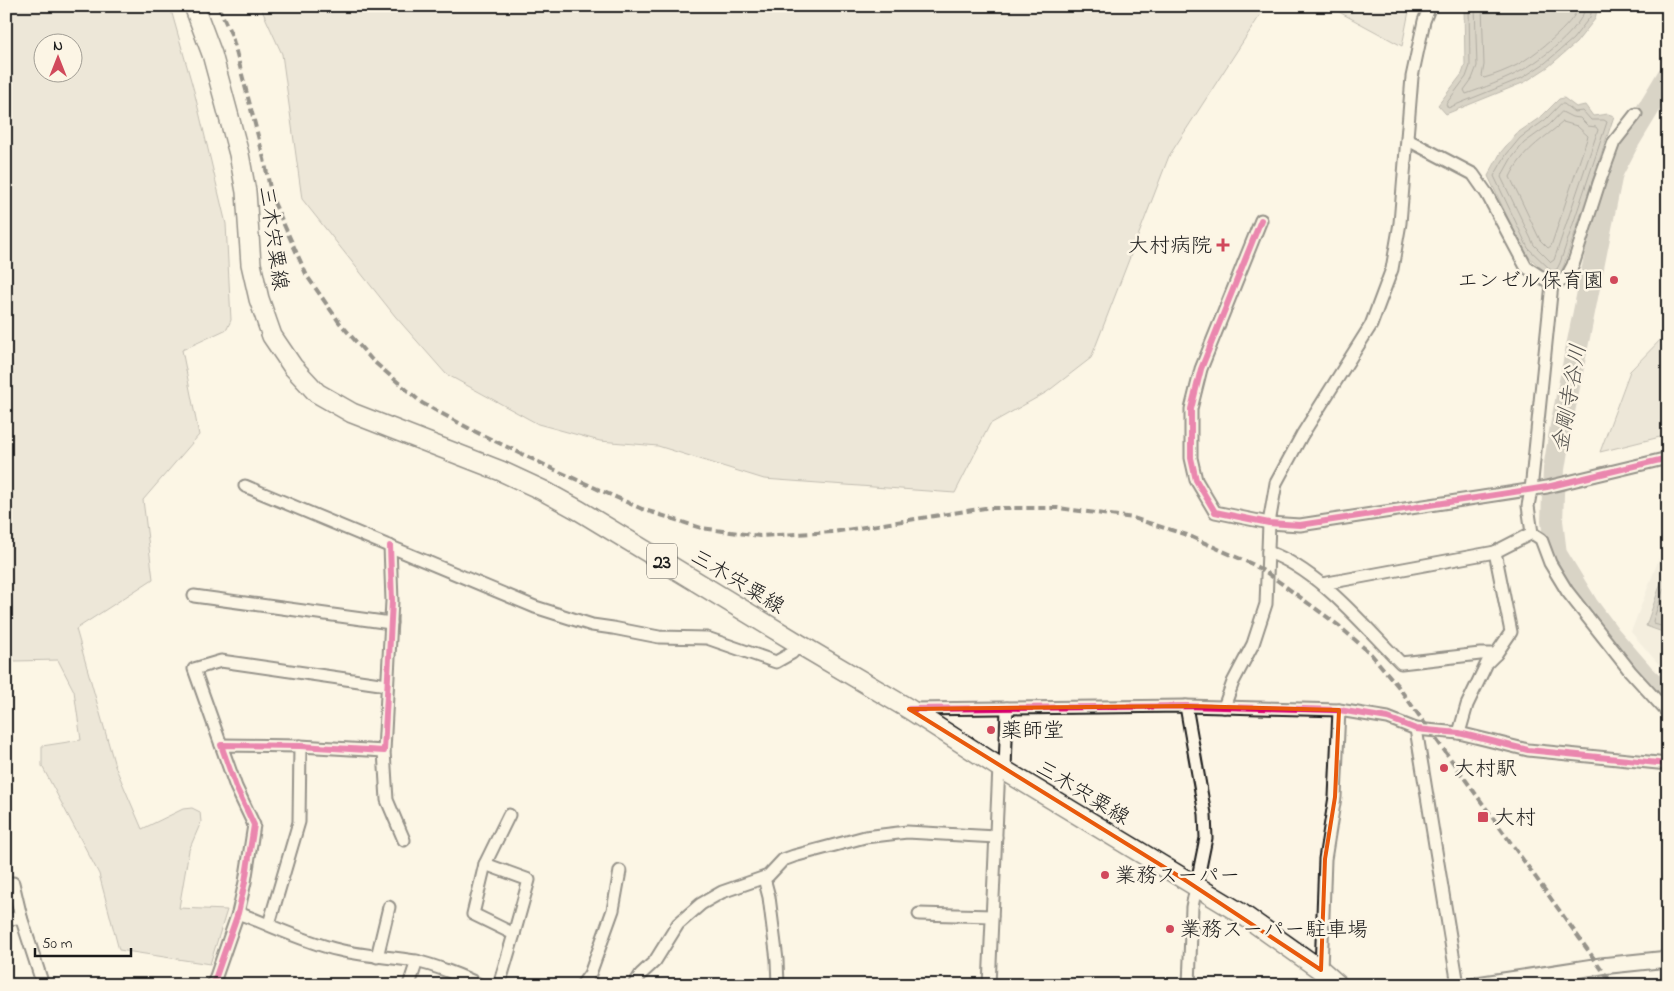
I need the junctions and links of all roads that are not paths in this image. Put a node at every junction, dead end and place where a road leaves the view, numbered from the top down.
1 (194, 6) edge
2 (1430, 6) edge
3 (1636, 114) dead end
4 (1408, 140) junction
5 (1261, 220) dead end
6 (1552, 284) junction
7 (1668, 458) edge
8 (245, 486) dead end
9 (1531, 490) junction
10 (1269, 523) junction
11 (1532, 533) junction
12 (390, 546) junction
13 (1268, 552) junction
14 (1495, 552) junction
15 (1322, 584) junction
16 (194, 596) dead end
17 (390, 624) junction
18 (799, 644) junction
19 (1496, 654) junction
20 (387, 685) junction
21 (1186, 706) junction
22 (1224, 707) junction
23 (1008, 708) junction
24 (909, 709) junction
25 (1339, 710) junction
26 (1668, 713) edge
27 (1416, 729) junction
28 (1459, 733) junction
29 (221, 745) junction
30 (300, 746) junction
31 (384, 751) junction
32 (1667, 762) edge
33 (1002, 769) junction
34 (509, 815) dead end
35 (996, 837) junction
36 (404, 840) dead end
37 (485, 864) junction
38 (620, 871) dead end
39 (764, 878) junction
40 (13, 883) dead end
41 (1195, 886) junction
42 (389, 907) dead end
43 (238, 913) junction
44 (918, 914) dead end
45 (992, 916) junction
46 (21, 917) junction
47 (6, 920) edge
48 (269, 924) junction
49 (514, 934) junction
50 (377, 956) junction
51 (1668, 959) edge
52 (417, 961) junction
53 (1321, 970) junction
54 (42, 985) edge
55 (213, 985) edge
56 (409, 985) edge
57 (480, 985) edge
58 (499, 985) edge
59 (582, 985) edge
60 (634, 985) edge
61 (778, 985) edge
62 (989, 985) edge
63 (1189, 985) edge
64 (1338, 985) edge
65 (1458, 985) edge
66 (1477, 985) edge

1 - 18 main road, 三木宍粟線 / 23
2 - 4 street
3 - 6 street
4 - 6 street
4 - 10 street
5 - 10 street
6 - 9 street
7 - 9 street
8 - 12 street
9 - 10 street
9 - 11 street
10 - 13 street
11 - 14 street
11 - 26 street
12 - 17 street
12 - 18 street
13 - 15 street
13 - 22 street
14 - 15 street
14 - 19 street
15 - 19 street
16 - 17 street
17 - 20 street
18 - 24 main road, 三木宍粟線 / 23
19 - 28 street
20 - 29 street
20 - 31 street
21 - 22 street
21 - 23 street
21 - 41 street
22 - 25 street
23 - 24 street
23 - 33 street
24 - 33 main road, 三木宍粟線 / 23
25 - 27 street
25 - 53 street
27 - 28 street
27 - 65 street
28 - 32 street
29 - 30 street
29 - 43 street
30 - 31 street
30 - 48 street
31 - 36 street
33 - 35 street
33 - 41 main road, 三木宍粟線 / 23
34 - 37 street
35 - 39 street
35 - 45 street
37 - 49 street
37 - 49 street
38 - 59 street
39 - 60 street
39 - 61 street
40 - 46 street
41 - 53 main road, 三木宍粟線 / 23
41 - 63 street
42 - 50 street
43 - 48 street
43 - 55 street
44 - 45 street
45 - 62 street
46 - 47 street
46 - 54 street
48 - 50 street
49 - 58 street
50 - 52 street
51 - 66 street
52 - 56 street
52 - 57 street
53 - 64 main road, 三木宍粟線 / 23

